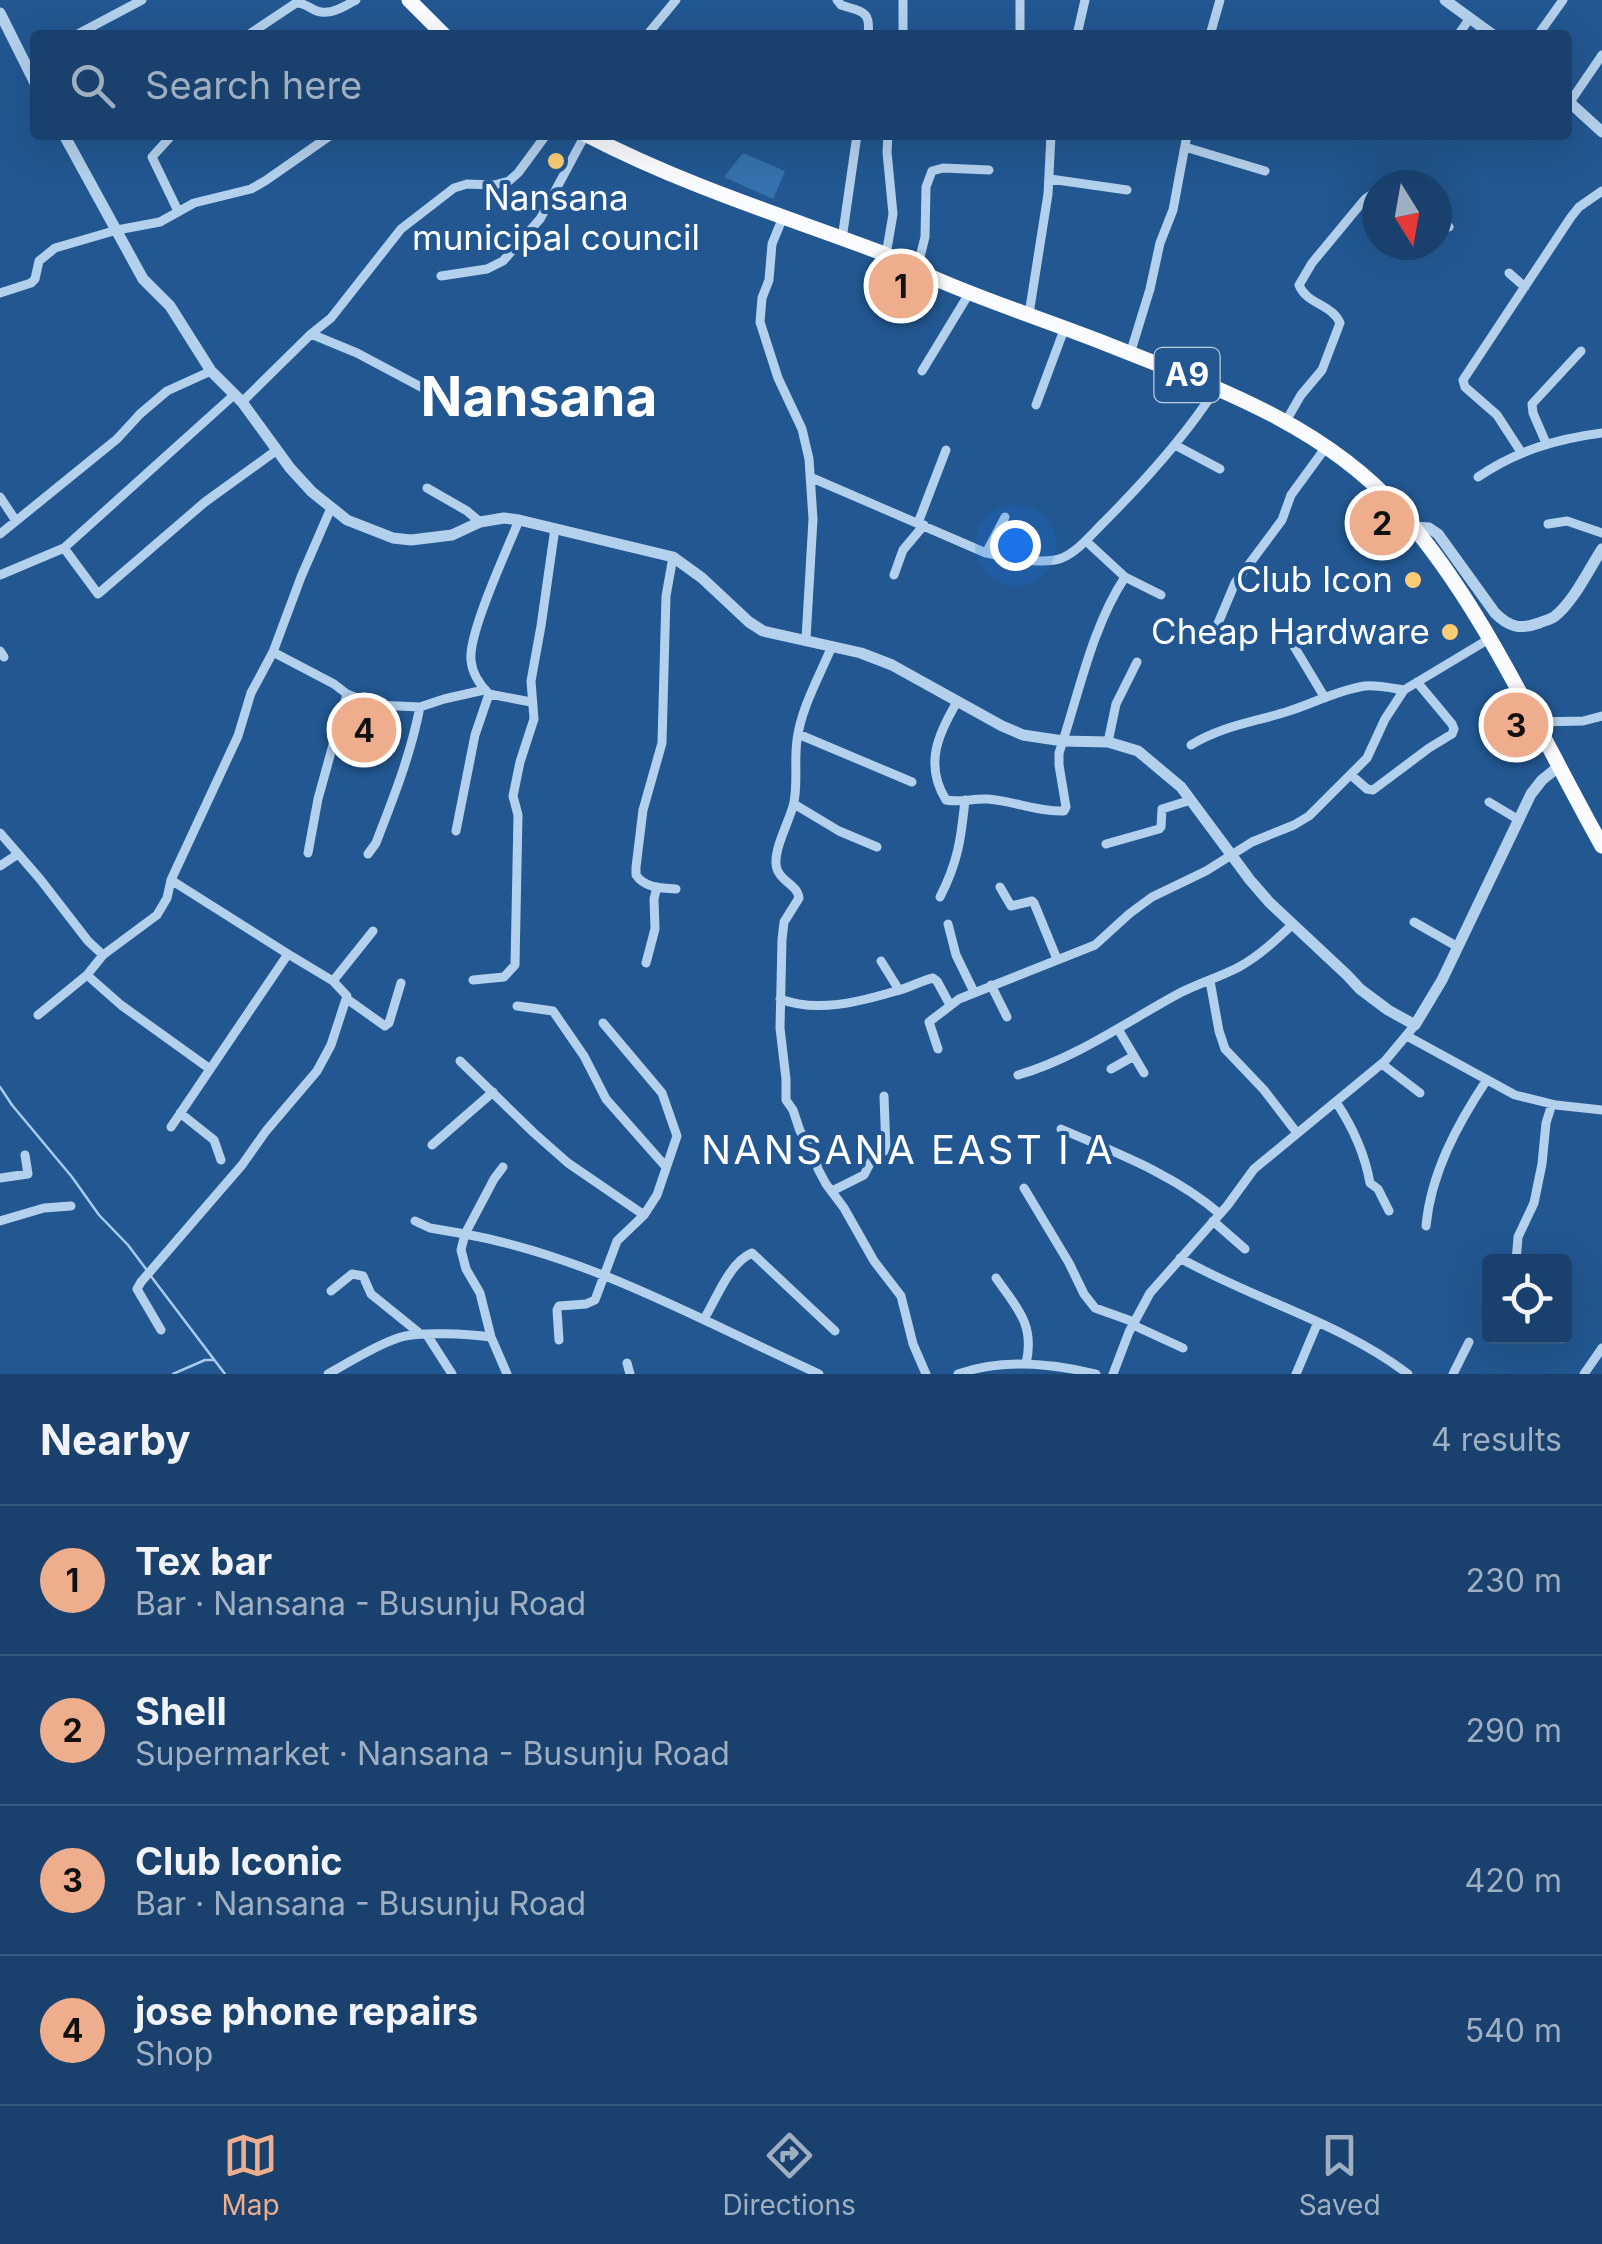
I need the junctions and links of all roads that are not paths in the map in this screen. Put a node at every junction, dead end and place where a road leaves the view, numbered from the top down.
1 (142, 0) edge
2 (356, 0) edge
3 (409, 0) edge
4 (676, 0) edge
5 (838, 0) edge
6 (902, 0) edge
7 (1020, 0) edge
8 (1085, 0) edge
9 (1220, 0) edge
10 (1563, 0) edge
11 (1453, 2) edge
12 (1, 17) edge
13 (1470, 18) junction
14 (85, 30) edge
15 (256, 30) edge
16 (439, 30) edge
17 (651, 30) edge
18 (868, 30) edge
19 (903, 30) edge
20 (1020, 30) edge
21 (1078, 30) edge
22 (1211, 30) edge
23 (1462, 30) edge
24 (1486, 30) edge
25 (1542, 30) edge
26 (1602, 55) edge
27 (29, 58) edge
28 (1572, 96) edge
29 (1572, 105) edge
30 (1602, 132) edge
31 (67, 140) edge
32 (168, 140) edge
33 (324, 140) edge
34 (542, 140) edge
35 (583, 140) edge
36 (597, 140) edge
37 (856, 140) edge
38 (888, 140) edge
39 (1052, 140) edge
40 (1187, 140) edge
41 (1185, 147) junction
42 (989, 170) dead end
43 (1265, 171) dead end
44 (1050, 180) junction
45 (1127, 190) dead end
46 (1602, 191) edge
47 (1362, 203) edge
48 (178, 211) junction
49 (783, 217) junction
50 (117, 230) junction
51 (842, 239) junction
52 (886, 255) junction
53 (917, 270) junction
54 (1509, 273) dead end
55 (441, 276) dead end
56 (1525, 287) junction
57 (970, 292) junction
58 (0, 293) edge
59 (1028, 314) junction
60 (1065, 327) junction
61 (311, 334) junction
62 (1581, 351) dead end
63 (1130, 354) junction
64 (211, 371) junction
65 (922, 371) dead end
66 (422, 387) dead end
67 (1216, 387) junction
68 (238, 398) junction
69 (1036, 406) dead end
70 (1286, 421) junction
71 (1602, 433) edge
72 (1546, 443) junction
73 (1175, 445) junction
74 (1326, 446) junction
75 (277, 450) junction
76 (946, 450) dead end
77 (1521, 452) junction
78 (1220, 469) dead end
79 (1478, 476) dead end
80 (810, 477) junction
81 (427, 488) dead end
82 (0, 497) edge
83 (332, 508) junction
84 (1004, 518) dead end
85 (519, 520) junction
86 (16, 521) junction
87 (480, 522) junction
88 (921, 524) junction
89 (1548, 524) dead end
90 (554, 528) junction
91 (1412, 528) junction
92 (1602, 533) edge
93 (0, 534) edge
94 (1086, 541) junction
95 (64, 548) junction
96 (1602, 549) edge
97 (986, 553) junction
98 (673, 557) junction
99 (1602, 566) edge
100 (1588, 570) junction
101 (0, 576) edge
102 (894, 576) dead end
103 (1125, 576) junction
104 (1162, 596) dead end
105 (806, 639) junction
106 (1489, 639) junction
107 (1211, 640) dead end
108 (1292, 643) dead end
109 (832, 646) junction
110 (273, 652) junction
111 (1138, 662) dead end
112 (1416, 682) junction
113 (1404, 690) junction
114 (487, 692) junction
115 (347, 694) junction
116 (1325, 698) junction
117 (532, 702) junction
118 (957, 702) junction
119 (420, 707) junction
120 (1602, 716) edge
121 (1534, 722) junction
122 (798, 734) junction
123 (1063, 742) junction
124 (1108, 742) junction
125 (1191, 745) dead end
126 (1558, 767) junction
127 (1352, 775) junction
128 (912, 782) dead end
129 (965, 800) junction
130 (1191, 800) junction
131 (1489, 802) dead end
132 (794, 804) junction
133 (1519, 820) junction
134 (456, 831) dead end
135 (0, 833) edge
136 (1106, 844) dead end
137 (877, 846) dead end
138 (1602, 846) edge
139 (308, 853) dead end
140 (18, 854) junction
141 (368, 854) dead end
142 (1232, 855) junction
143 (0, 866) edge
144 (172, 880) junction
145 (657, 887) junction
146 (1000, 887) dead end
147 (676, 888) dead end
148 (940, 898) dead end
149 (1414, 922) dead end
150 (948, 924) dead end
151 (1293, 924) junction
152 (373, 931) dead end
153 (1458, 947) junction
154 (288, 954) junction
155 (103, 955) junction
156 (1056, 959) junction
157 (881, 961) dead end
158 (646, 963) dead end
159 (87, 975) junction
160 (474, 980) dead end
161 (333, 981) junction
162 (1210, 981) junction
163 (402, 984) dead end
164 (991, 986) junction
165 (899, 990) junction
166 (974, 992) junction
167 (347, 999) junction
168 (780, 999) junction
169 (950, 1005) junction
170 (516, 1006) dead end
171 (38, 1016) dead end
172 (1007, 1018) dead end
173 (603, 1023) dead end
174 (1118, 1029) junction
175 (1411, 1030) junction
176 (938, 1049) dead end
177 (1134, 1056) junction
178 (460, 1061) dead end
179 (1382, 1064) junction
180 (210, 1069) junction
181 (1111, 1069) dead end
182 (1144, 1073) dead end
183 (1018, 1075) dead end
184 (1486, 1081) junction
185 (493, 1092) junction
186 (1420, 1093) dead end
187 (884, 1096) dead end
188 (1336, 1102) junction
189 (1552, 1104) junction
190 (1602, 1110) edge
191 (180, 1112) junction
192 (171, 1127) dead end
193 (1061, 1129) dead end
194 (1297, 1133) junction
195 (432, 1146) dead end
196 (25, 1155) dead end
197 (221, 1160) dead end
198 (503, 1167) dead end
199 (666, 1167) junction
200 (0, 1178) edge
201 (1024, 1188) dead end
202 (832, 1190) junction
203 (71, 1206) dead end
204 (1388, 1212) dead end
205 (644, 1215) junction
206 (1216, 1218) junction
207 (414, 1220) dead end
208 (0, 1221) edge
209 (1426, 1226) dead end
210 (465, 1234) junction
211 (1246, 1249) dead end
212 (1517, 1254) edge
213 (1180, 1258) junction
214 (604, 1276) junction
215 (996, 1278) dead end
216 (332, 1291) dead end
217 (704, 1319) junction
218 (1318, 1322) junction
219 (1133, 1323) junction
220 (161, 1330) dead end
221 (835, 1330) dead end
222 (423, 1334) junction
223 (491, 1337) junction
224 (559, 1340) dead end
225 (1469, 1342) dead end
226 (1184, 1348) dead end
227 (1602, 1348) edge
228 (627, 1362) dead end
229 (1026, 1364) junction
230 (328, 1374) edge
231 (452, 1374) edge
232 (508, 1374) edge
233 (630, 1374) edge
234 (819, 1374) edge
235 (926, 1374) edge
236 (958, 1374) edge
237 (1096, 1374) edge
238 (1113, 1374) edge
239 (1296, 1374) edge
240 (1408, 1374) edge
241 (1453, 1374) edge
242 (1584, 1374) edge

1 - 14 street
2 - 15 street
3 - 16 main road
4 - 17 street
5 - 18 street
6 - 19 street
7 - 20 street
8 - 21 street
9 - 22 street
10 - 25 street
11 - 13 street
12 - 27 street
13 - 23 street
13 - 24 street
26 - 28 street
29 - 30 street
31 - 50 street
32 - 48 street
33 - 48 street
34 - 61 street
35 - 55 street
36 - 49 main road, A9
37 - 51 street
38 - 52 street
39 - 44 street
40 - 41 street
41 - 43 street
41 - 63 street
42 - 53 street
44 - 45 street
44 - 59 street
46 - 56 street
47 - 70 street
48 - 50 street
49 - 51 main road, A9
49 - 80 street
50 - 58 street
50 - 64 street
51 - 52 main road, A9
52 - 53 main road, A9
53 - 57 main road, A9
54 - 56 street
56 - 77 street
57 - 59 main road, A9
57 - 65 street
59 - 60 main road, A9
60 - 63 main road, A9
60 - 69 street
61 - 66 street
61 - 68 street
62 - 72 street
63 - 67 main road, A9
64 - 68 street
64 - 86 street
67 - 70 main road, A9
67 - 73 street
68 - 75 street
68 - 95 street
70 - 74 main road, A9
71 - 72 street
72 - 77 street
73 - 78 street
73 - 94 street
74 - 91 main road, A9
74 - 107 street
75 - 83 street
75 - 95 street
76 - 88 street
77 - 79 street
80 - 88 street
80 - 105 street
81 - 87 street
82 - 86 street
83 - 87 street
83 - 110 street
84 - 97 street
85 - 87 street
85 - 90 street
85 - 114 street
86 - 93 street
88 - 97 street
88 - 102 street
89 - 92 street
90 - 98 street
90 - 117 street
91 - 100 street
91 - 106 main road, A9
94 - 97 street
94 - 103 street
95 - 101 street
96 - 100 street
98 - 105 street
98 - 145 street
99 - 100 street
103 - 104 street
103 - 123 street
105 - 109 street
106 - 112 street
106 - 121 main road, A9
108 - 116 street
109 - 118 street
109 - 122 street
110 - 115 street
110 - 144 street
111 - 124 street
112 - 113 street
112 - 127 street
113 - 116 street
113 - 127 street
114 - 117 street
114 - 119 street
114 - 134 street
115 - 119 street
115 - 139 street
116 - 125 street
117 - 160 street
118 - 123 street
118 - 129 street
119 - 141 street
120 - 121 street
121 - 126 main road, A9
122 - 128 street
122 - 132 street
123 - 124 street
123 - 129 street
124 - 130 street
126 - 133 street
126 - 138 main road, A9
127 - 142 street
129 - 148 street
130 - 136 street
130 - 142 street
131 - 133 street
132 - 137 street
132 - 168 street
133 - 153 street
135 - 140 street
140 - 143 street
140 - 155 street
142 - 151 street
142 - 156 street
144 - 154 street
144 - 155 street
145 - 147 street
145 - 158 street
146 - 156 street
149 - 153 street
150 - 166 street
151 - 162 street
151 - 175 street
152 - 161 street
153 - 175 street
154 - 161 street
154 - 180 street
155 - 159 street
156 - 164 street
157 - 165 street
159 - 171 street
159 - 180 street
161 - 167 street
162 - 174 street
162 - 194 street
163 - 167 street
164 - 166 street
164 - 172 street
165 - 168 street
165 - 169 street
166 - 169 street
167 - 220 street
168 - 202 street
169 - 176 street
170 - 199 street
173 - 199 street
174 - 177 street
174 - 183 street
175 - 179 street
175 - 184 street
177 - 181 street
177 - 182 street
178 - 185 street
179 - 186 street
179 - 188 street
180 - 191 street
184 - 189 street
184 - 209 street
185 - 195 street
185 - 205 street
187 - 202 street
188 - 194 street
188 - 204 street
189 - 190 street
189 - 212 street
191 - 192 street
191 - 197 street
193 - 206 street
194 - 206 street
196 - 200 street
198 - 210 street
199 - 205 street
201 - 219 street
202 - 235 street
203 - 208 street
205 - 214 street
206 - 211 street
206 - 213 street
207 - 210 street
210 - 214 street
210 - 223 street
213 - 218 street
213 - 219 street
214 - 217 street
214 - 224 street
215 - 229 street
216 - 222 street
217 - 221 street
217 - 234 street
218 - 239 street
218 - 240 street
219 - 226 street
219 - 238 street
222 - 223 street
222 - 230 street
222 - 231 street
223 - 232 street
225 - 241 street
227 - 242 street
228 - 233 street
229 - 236 street
229 - 237 street

